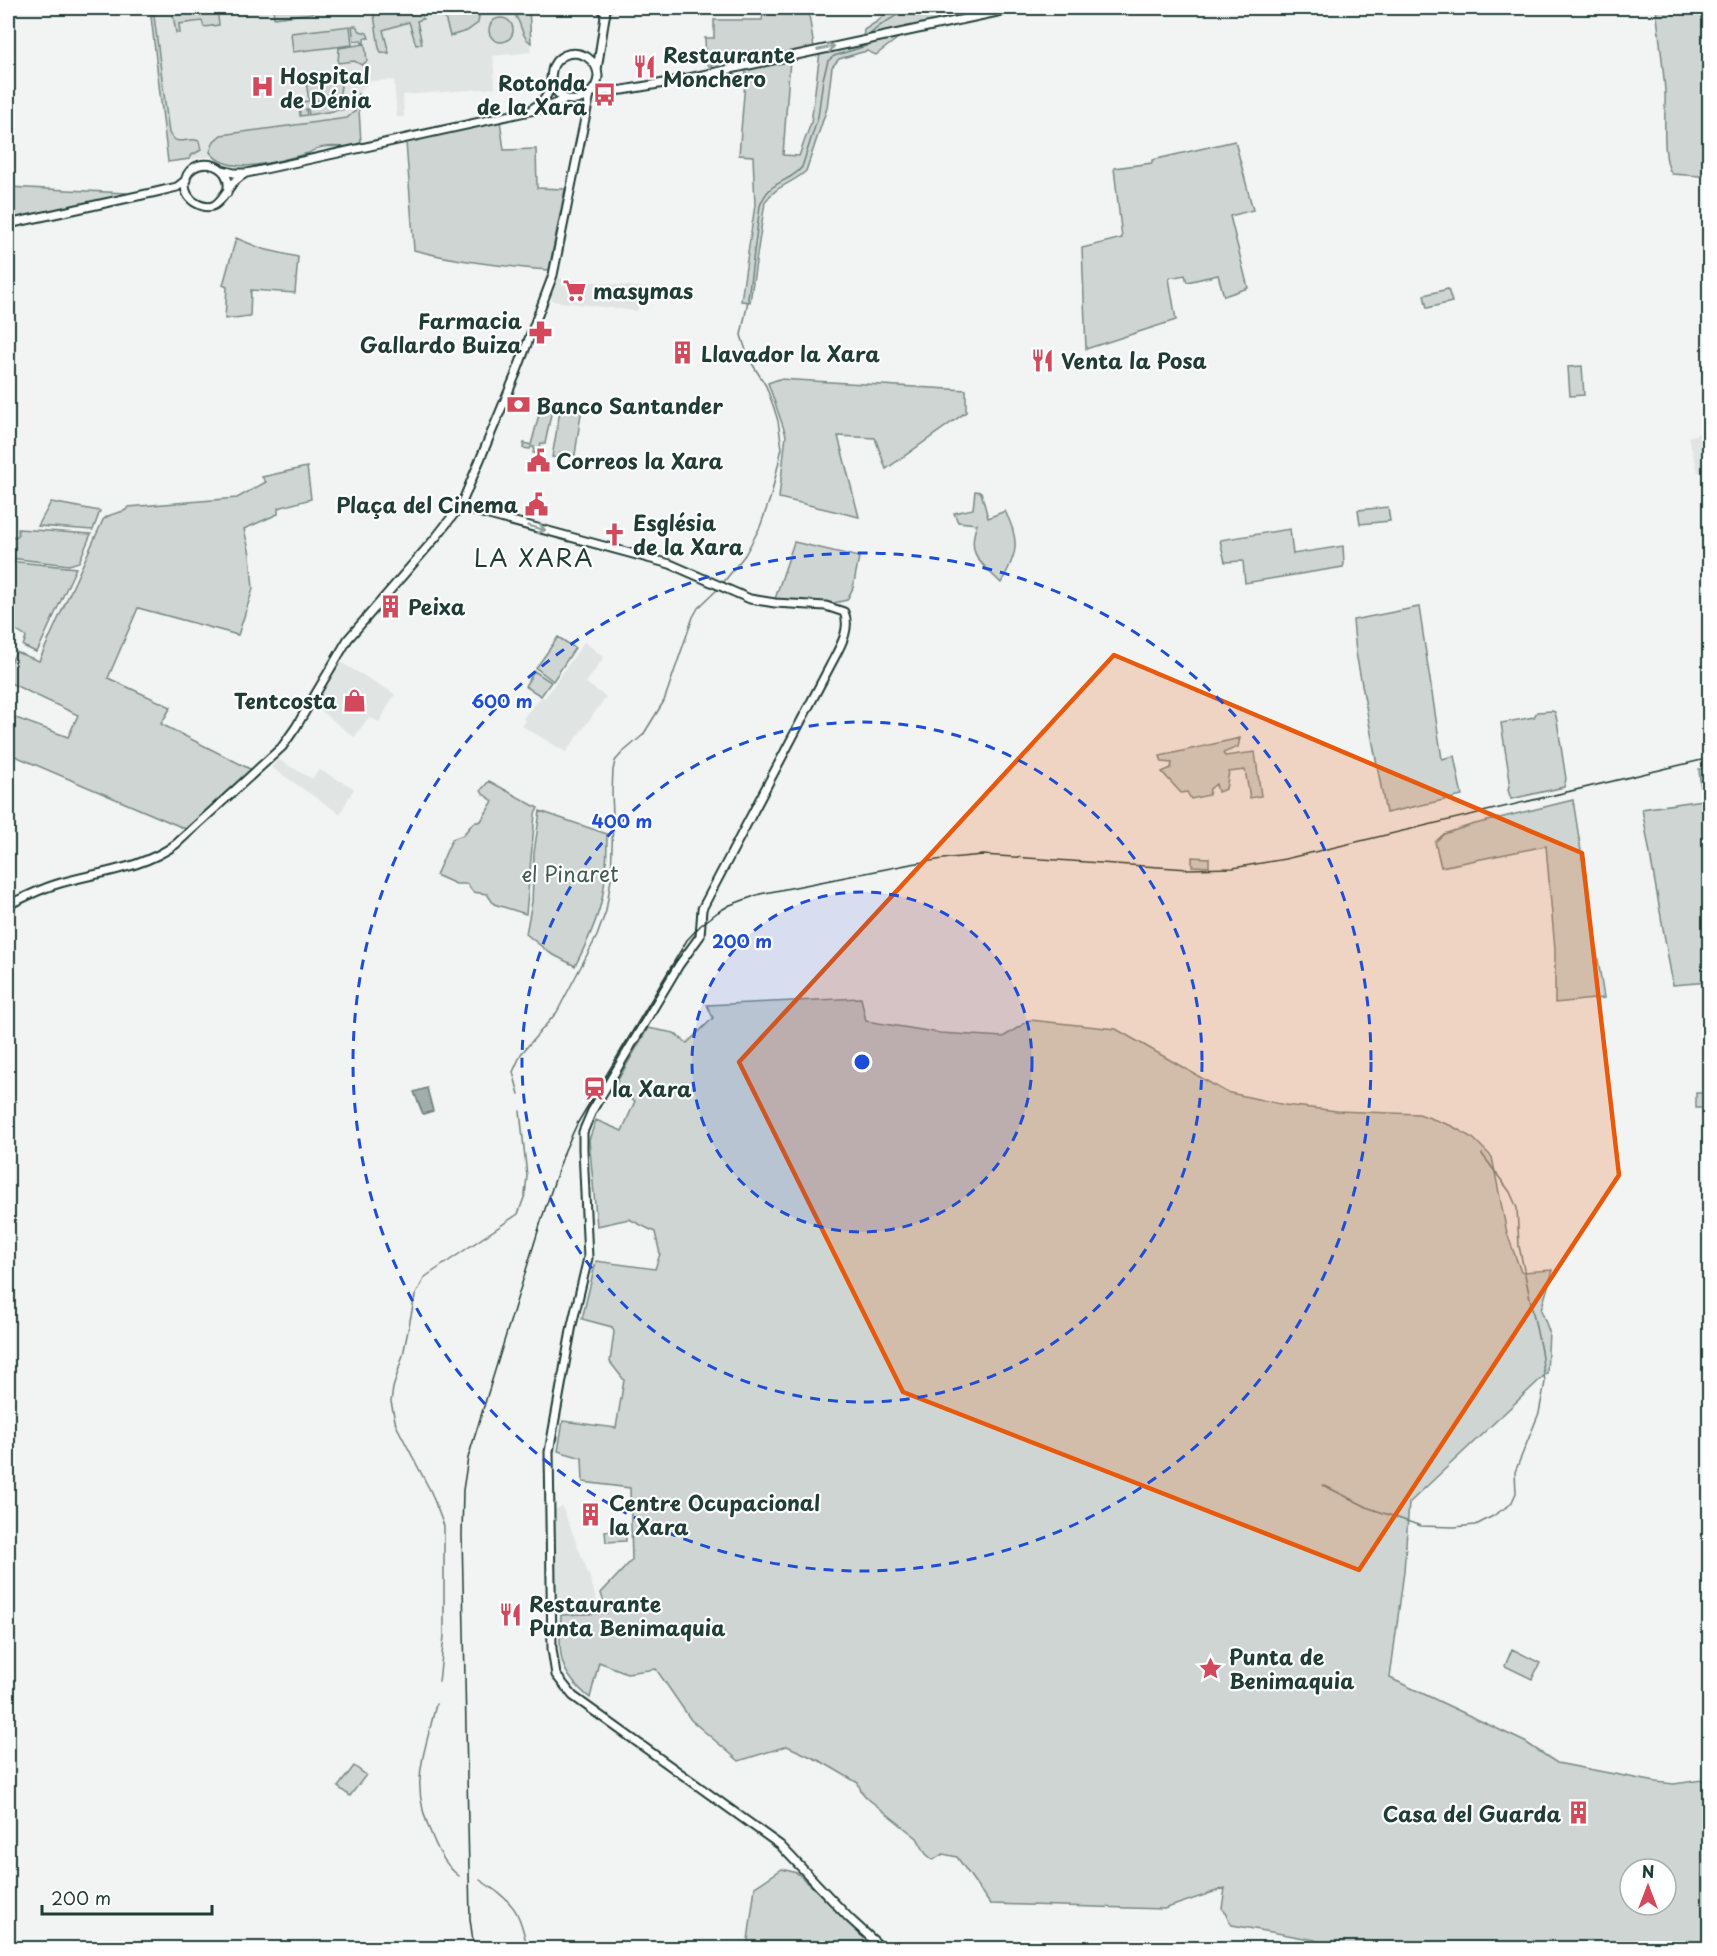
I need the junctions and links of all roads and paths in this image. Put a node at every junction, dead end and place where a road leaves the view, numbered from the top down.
1 (1016, 8) edge
2 (605, 10) edge
3 (599, 45) junction
4 (583, 55) junction
5 (597, 70) junction
6 (598, 79) junction
7 (552, 84) junction
8 (613, 91) junction
9 (591, 93) junction
10 (567, 99) junction
11 (576, 100) junction
12 (526, 112) junction
13 (585, 120) junction
14 (222, 170) junction
15 (247, 172) junction
16 (186, 180) junction
17 (156, 192) junction
18 (227, 192) junction
19 (190, 198) junction
20 (8, 224) edge
21 (461, 505) junction
22 (685, 562) dead end
23 (676, 566) junction
24 (8, 905) edge
25 (882, 1948) edge

8 -> 1 main road
2 - 3 main road
3 - 4 main road
3 - 5 main road
4 - 5 main road
4 - 7 main road
5 - 6 main road
6 - 8 main road
6 - 9 main road
7 - 10 main road
7 - 12 main road
8 - 9 main road
9 - 11 main road
9 - 13 main road
10 - 11 main road
10 - 12 main road
11 - 13 main road
12 - 15 main road
13 - 21 main road
14 - 15 main road
14 - 16 main road
14 - 18 main road
15 - 18 main road
16 - 17 main road
16 - 19 main road
17 - 19 main road
17 - 20 main road
18 - 19 main road
21 -> 23 main road
21 - 24 main road
22 - 23 main road
23 - 25 main road

